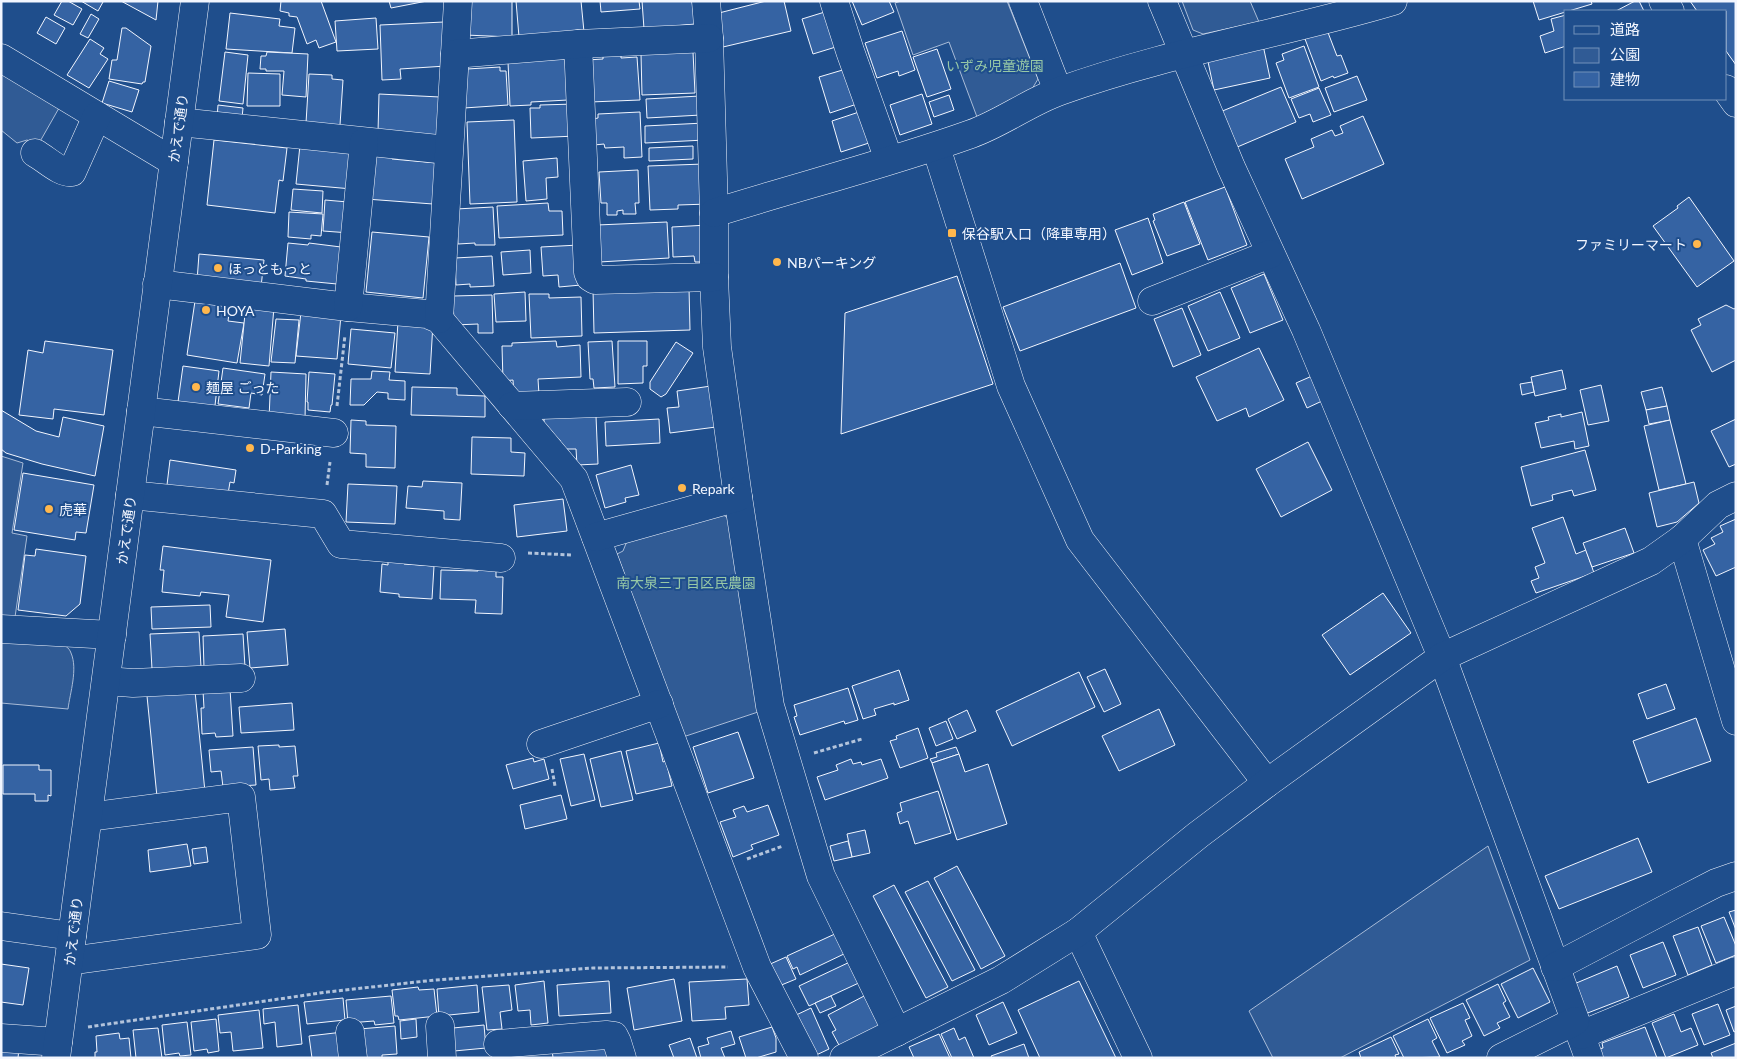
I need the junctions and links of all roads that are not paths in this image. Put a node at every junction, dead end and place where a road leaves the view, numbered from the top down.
1 (195, 1) edge
2 (458, 1) edge
3 (706, 1) edge
4 (834, 1) edge
5 (1023, 1) edge
6 (1162, 1) edge
7 (1393, 1) edge
8 (709, 38) junction
9 (578, 44) junction
10 (1182, 53) junction
11 (455, 54) junction
12 (1, 58) edge
13 (1058, 91) junction
14 (97, 116) junction
15 (179, 122) junction
16 (364, 142) junction
17 (936, 147) junction
18 (448, 150) junction
19 (35, 153) dead end
20 (889, 160) junction
21 (174, 162) junction
22 (720, 211) junction
23 (1270, 254) junction
24 (714, 277) junction
25 (158, 284) junction
26 (1152, 301) dead end
27 (348, 307) junction
28 (438, 318) junction
29 (627, 402) dead end
30 (512, 406) junction
31 (141, 411) junction
32 (334, 433) dead end
33 (130, 495) junction
34 (1736, 496) edge
35 (738, 498) junction
36 (1682, 539) junction
37 (600, 546) junction
38 (501, 558) road end
39 (1, 629) edge
40 (112, 635) junction
41 (1726, 649) edge
42 (1442, 657) junction
43 (241, 678) dead end
44 (106, 681) junction
45 (659, 704) junction
46 (1736, 721) edge
47 (541, 744) dead end
48 (1267, 783) junction
49 (88, 817) junction
50 (1736, 876) edge
51 (1, 926) edge
52 (1078, 932) junction
53 (71, 948) junction
54 (1555, 967) junction
55 (1736, 971) edge
56 (440, 1026) dead end
57 (897, 1032) junction
58 (1, 1038) edge
59 (1582, 1038) edge
60 (58, 1043) edge
61 (498, 1044) dead end
62 (442, 1058) edge
63 (622, 1058) edge
64 (804, 1058) edge
65 (844, 1058) edge
66 (1138, 1058) edge
67 (1501, 1058) edge

1 - 15 street, かえで通り
2 - 11 street
3 - 8 street
4 - 20 street
5 - 13 street
6 - 10 street
7 - 10 street
8 - 9 street
8 - 22 street
9 - 11 street
9 - 24 street
10 - 13 street
10 - 23 street
11 - 18 street
12 - 14 street
13 - 17 street
14 - 19 street
14 - 21 street
15 - 16 street
15 - 21 street, かえで通り
16 - 18 street
16 - 27 street
17 - 20 street
17 - 48 street
18 - 28 street
20 - 22 street
21 - 25 street, かえで通り
22 - 24 street
23 - 26 street
23 - 42 street
24 - 35 street
25 - 27 street
25 - 31 street, かえで通り
27 - 28 street
28 - 30 street
29 - 30 street
30 - 37 street
31 - 32 street
31 - 33 street, かえで通り
33 - 38 street
33 - 40 street, かえで通り
34 - 36 street
35 - 37 street
35 - 57 street
36 - 41 street
36 - 42 street
37 - 45 street
39 - 40 street
40 - 44 street, かえで通り
41 - 46 street
42 - 48 street
42 - 54 street
43 - 44 street
44 - 49 street, かえで通り
45 - 47 street
45 - 64 street
48 - 52 street
49 - 53 street, かえで通り
49 - 53 street
50 - 54 street
51 - 53 street
52 - 57 street
52 - 66 street
53 - 60 street, かえで通り
54 - 59 street
55 - 59 street
56 - 62 street
57 - 65 street
58 - 60 street
59 - 67 street
61 - 63 street

